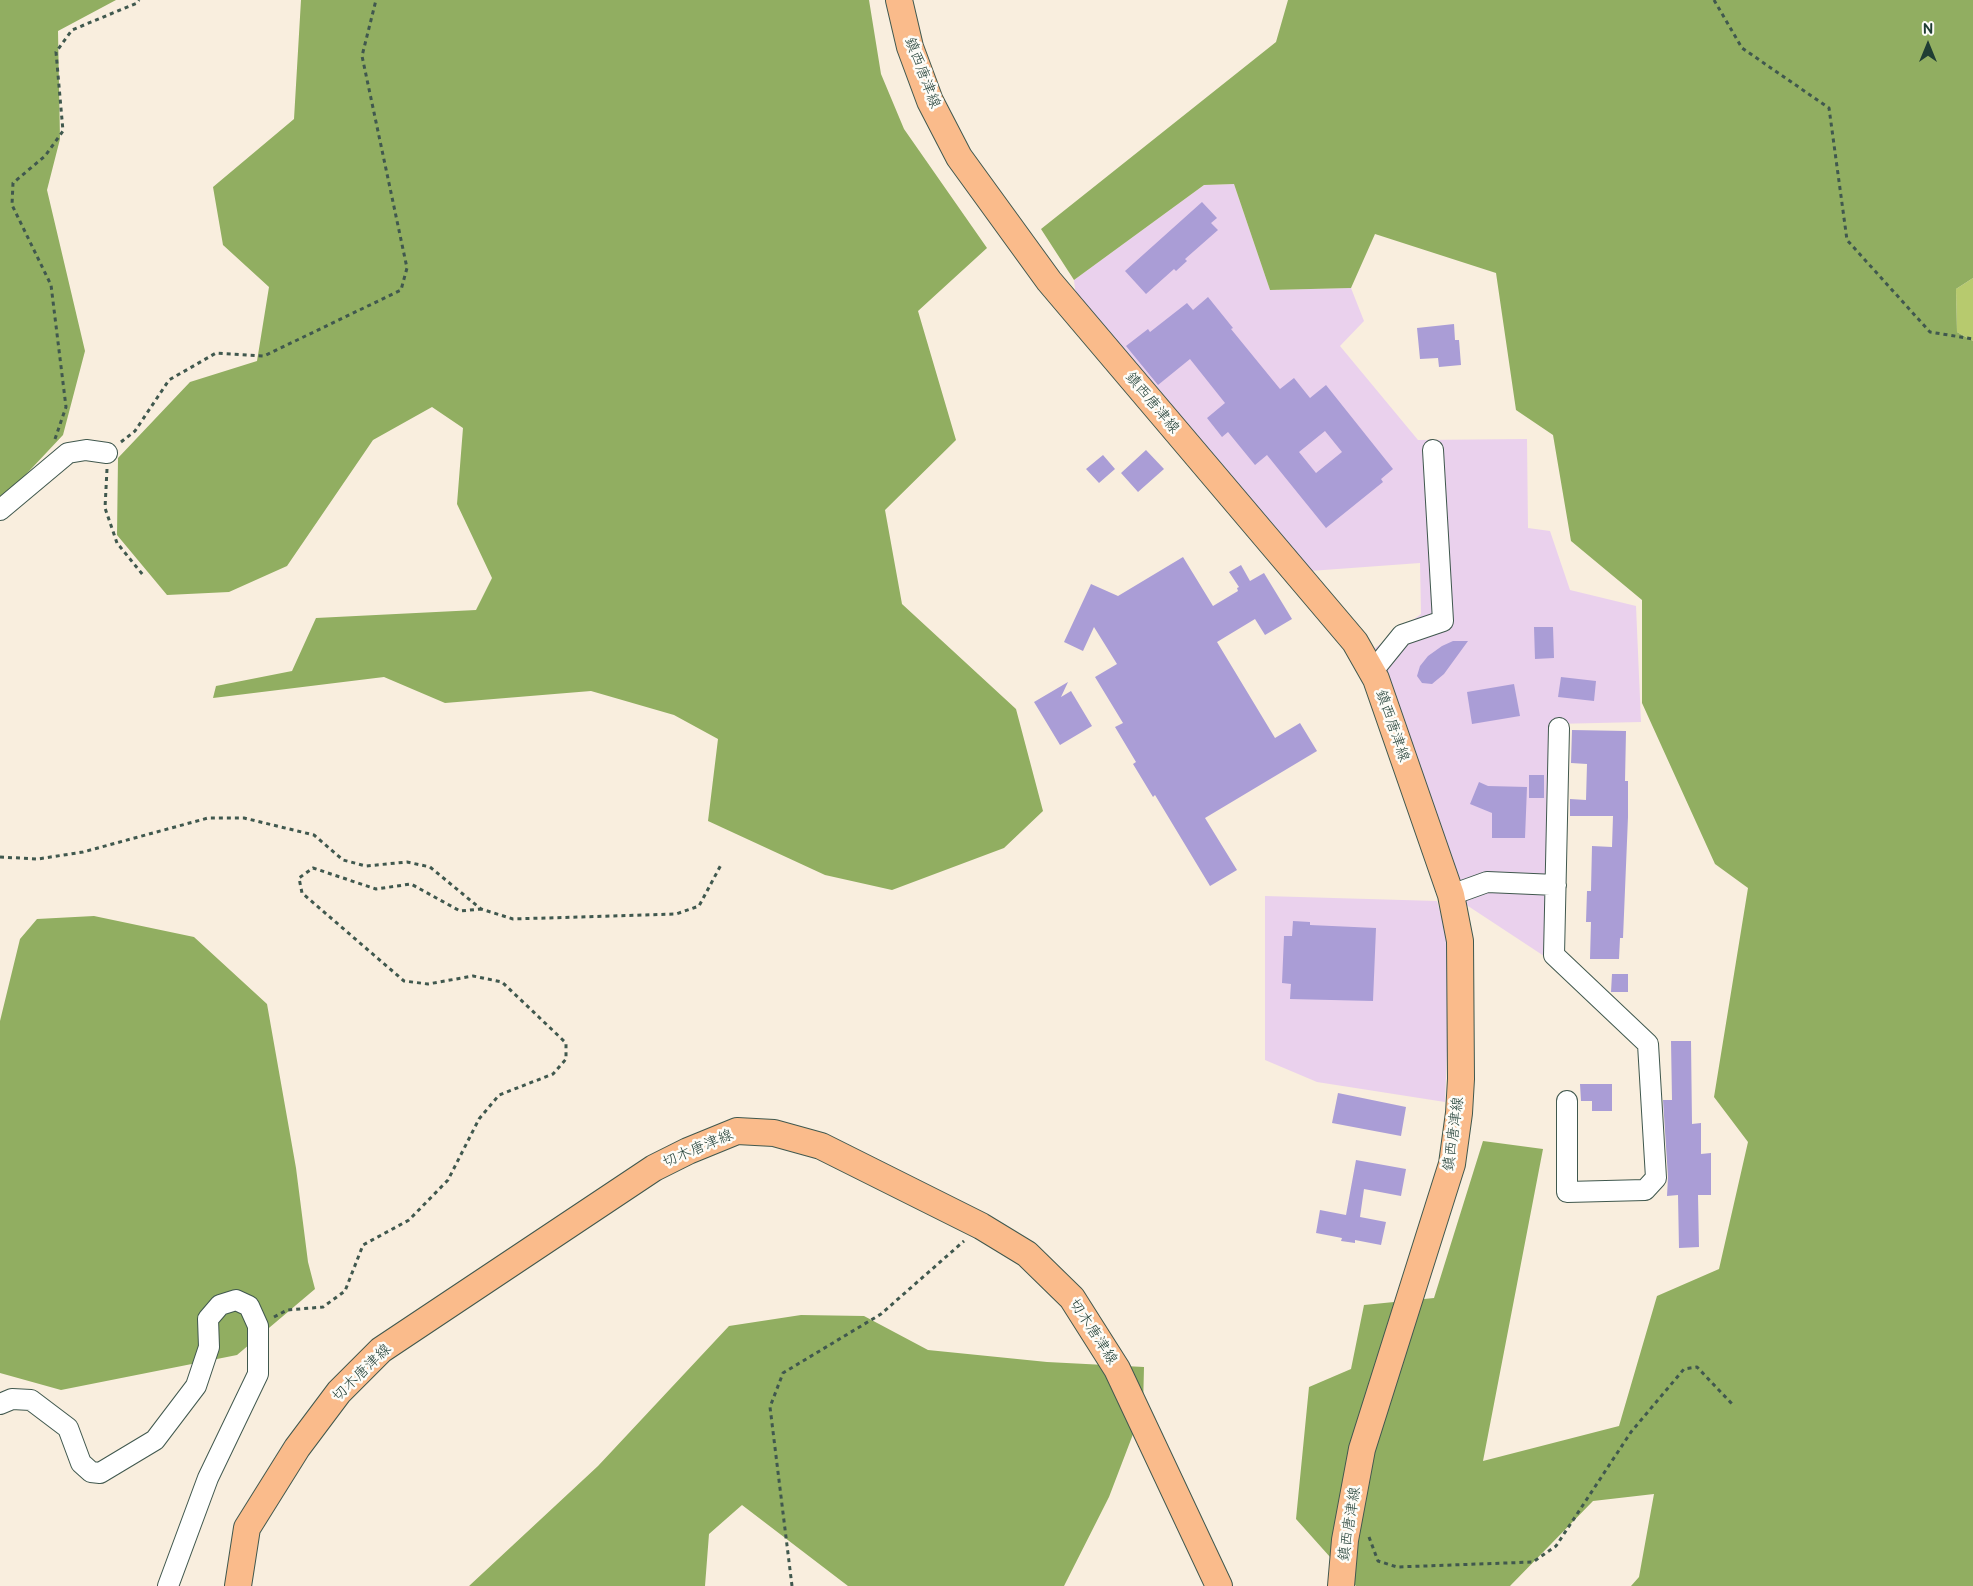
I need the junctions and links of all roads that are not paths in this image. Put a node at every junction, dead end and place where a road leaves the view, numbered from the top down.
1 (899, 0) edge
2 (1433, 450) dead end
3 (107, 453) road end
4 (0, 510) edge
5 (1372, 672) junction
6 (1559, 728) dead end
7 (1556, 884) junction
8 (1451, 895) junction
9 (1567, 1101) dead end
10 (0, 1404) edge
11 (168, 1586) edge
12 (238, 1586) edge
13 (1219, 1586) edge
14 (1341, 1586) edge

1 - 5 main road, 鎮西唐津線
2 - 5 street
3 - 4 street
5 - 8 main road, 鎮西唐津線
6 - 7 street
7 - 8 street
7 - 9 street
8 - 14 main road, 鎮西唐津線
10 - 11 street
12 - 13 main road, 切木唐津線

